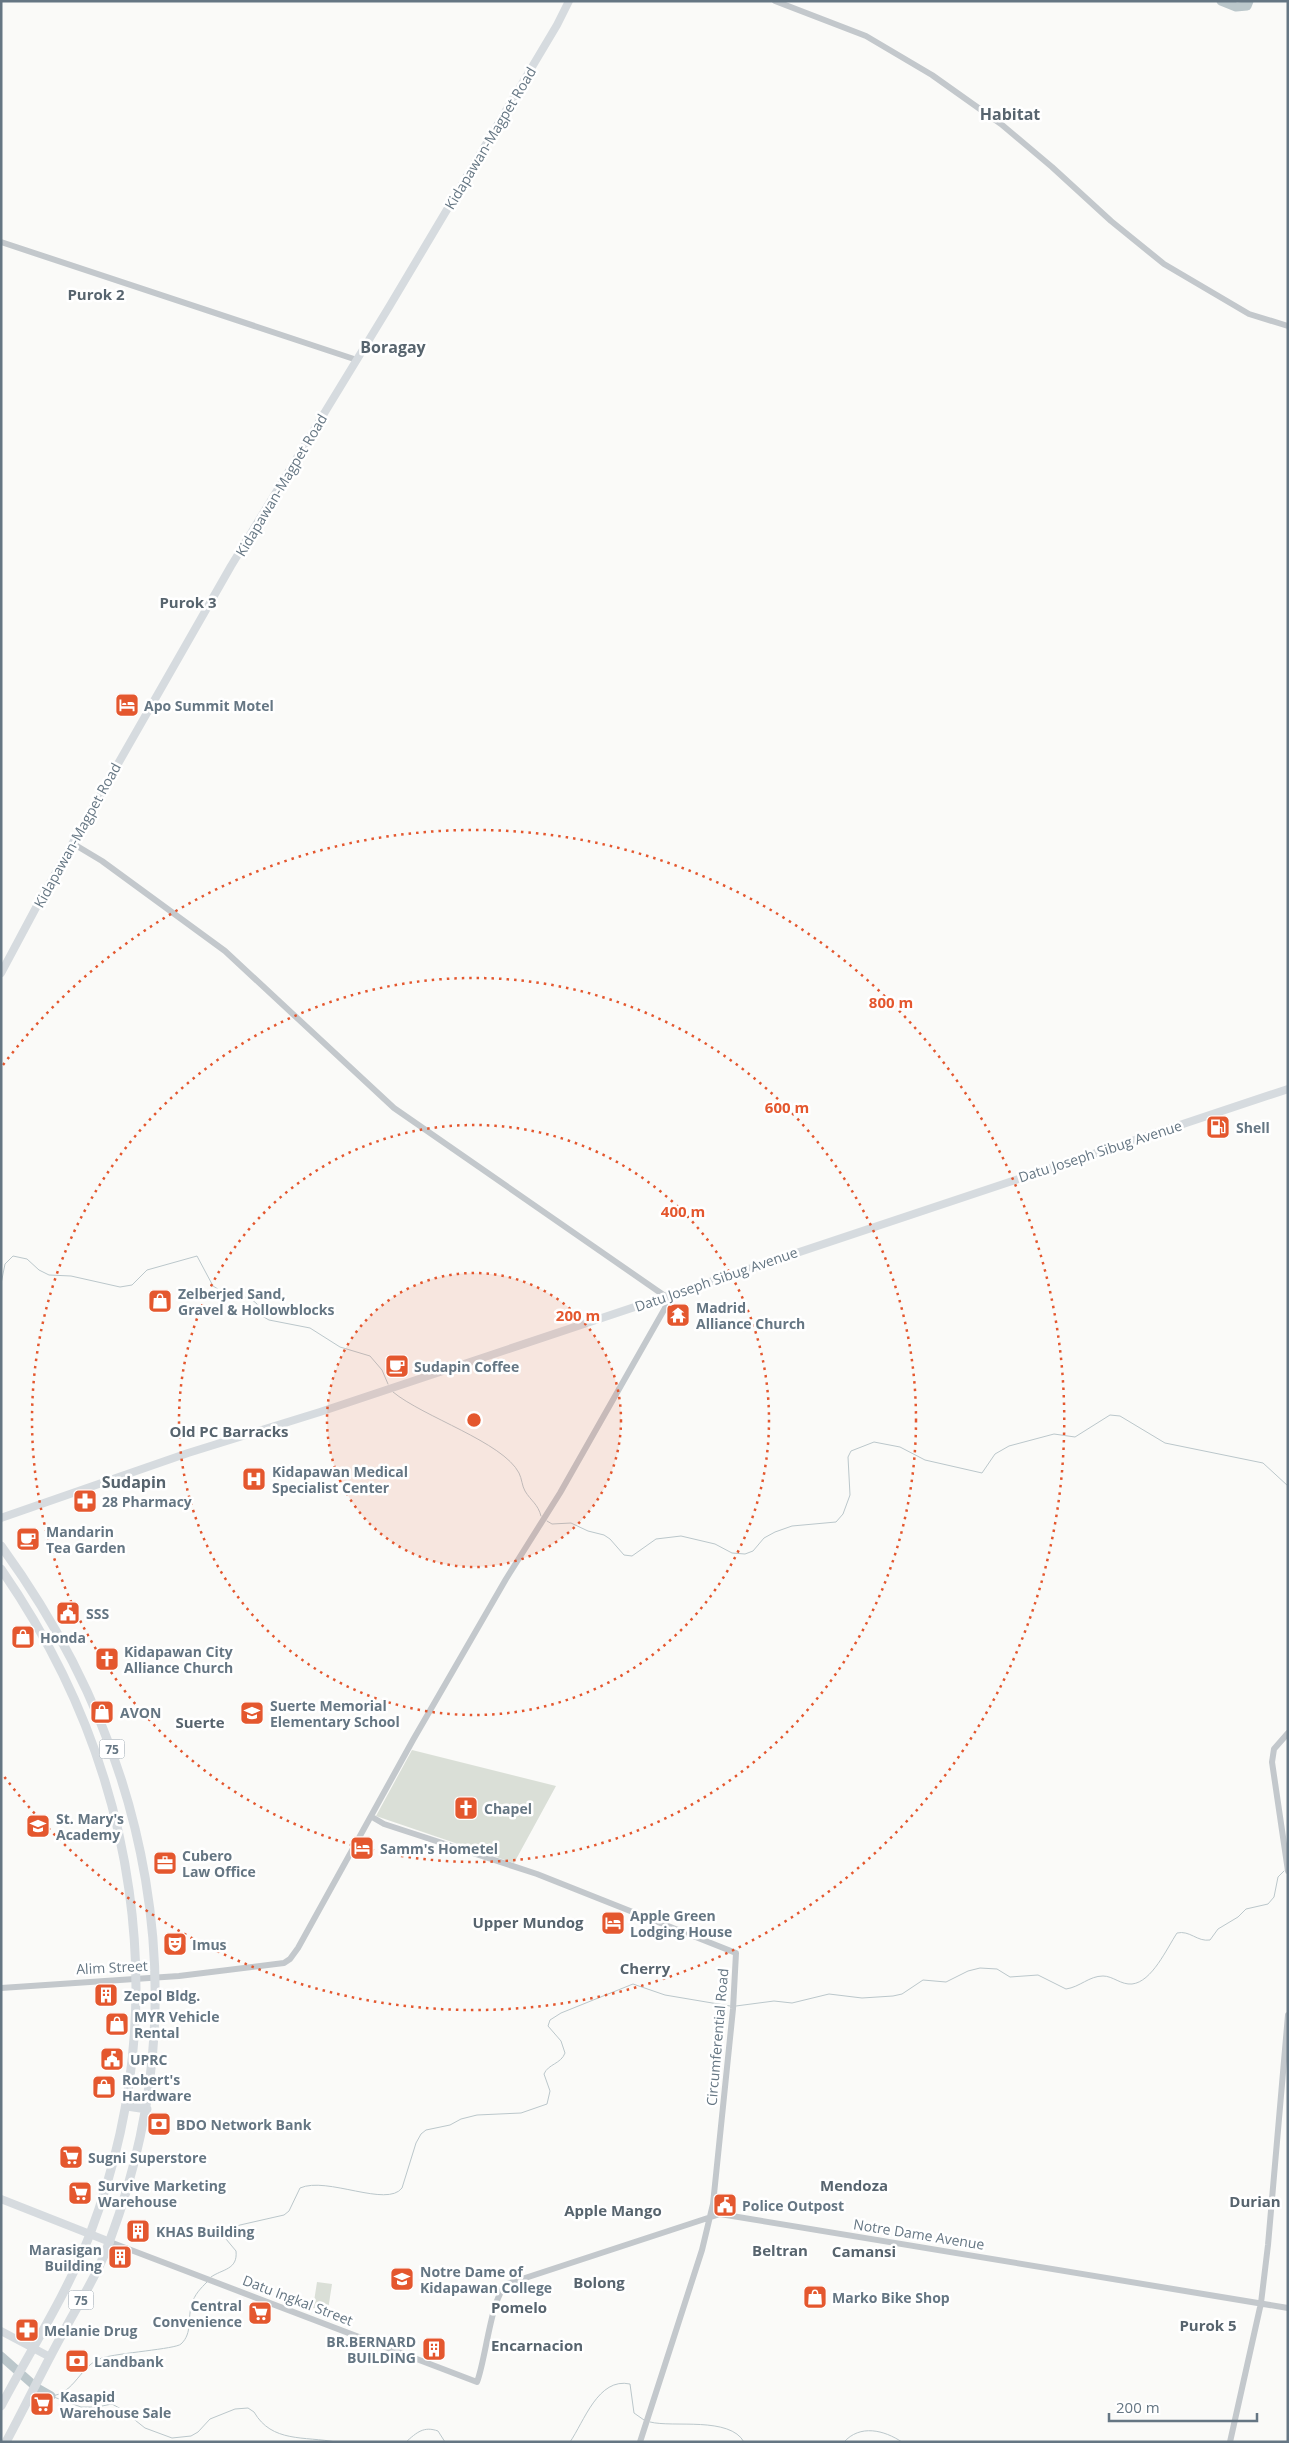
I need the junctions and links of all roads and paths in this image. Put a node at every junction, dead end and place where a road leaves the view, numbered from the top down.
1 (569, 1) edge
2 (775, 1) edge
3 (1, 242) edge
4 (1288, 326) edge
5 (357, 360) junction
6 (72, 844) junction
7 (1, 973) edge
8 (1288, 1089) edge
9 (669, 1295) junction
10 (1, 1518) edge
11 (1, 1546) edge
12 (1, 1569) edge
13 (1288, 1733) edge
14 (372, 1817) junction
15 (1288, 1871) edge
16 (154, 1977) junction
17 (136, 1978) junction
18 (1, 1988) edge
19 (1288, 2015) edge
20 (126, 2106) junction
21 (146, 2109) junction
22 (1, 2199) edge
23 (711, 2216) junction
24 (90, 2234) junction
25 (110, 2242) junction
26 (1261, 2303) junction
27 (1288, 2308) edge
28 (1, 2331) edge
29 (32, 2347) junction
30 (50, 2357) junction
31 (477, 2382) joint
32 (1, 2406) edge
33 (6, 2442) edge
34 (640, 2442) edge
35 (1230, 2442) edge

1 - 5 main road, Kidapawan-Magpet Road
2 - 4 street
3 - 5 street
5 - 6 main road, Kidapawan-Magpet Road
6 - 7 main road, Kidapawan-Magpet Road
6 - 9 street
8 - 9 main road, Datu Joseph Sibug Avenue
9 - 10 main road, Datu Joseph Sibug Avenue
9 - 14 street
11 - 16 highway, 75
12 - 17 highway, 75
13 - 15 street
14 - 16 street, Alim Street
14 - 23 street, Circumferential Road
16 - 17 street, Alim Street
16 - 21 highway, 75
17 - 18 street, Alim Street
17 - 20 highway, 75
19 - 26 street
20 - 21 highway
20 - 24 highway, 75
21 - 25 highway, 75
22 - 24 main road
23 - 26 street, Notre Dame Avenue
23 - 31 street, Notre Dame Avenue
23 - 34 street, Circumferential Road
24 - 25 main road
24 - 29 highway, 75
25 - 30 highway, 75
25 - 31 street, Datu Ingkal Street
26 - 27 street, Notre Dame Avenue
26 - 35 street
28 - 29 main road
29 - 30 main road
29 - 32 highway, 75
30 - 33 highway, 75

